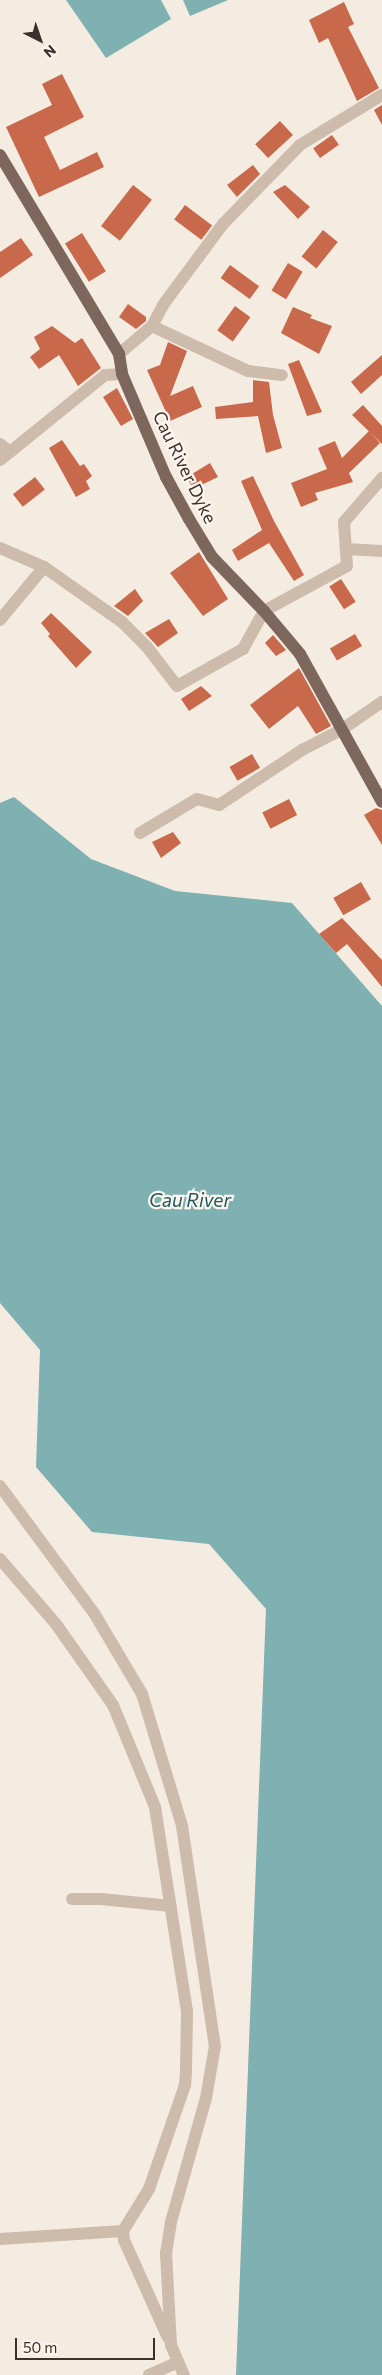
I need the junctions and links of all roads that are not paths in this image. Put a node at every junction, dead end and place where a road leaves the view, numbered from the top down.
1 (382, 94) edge
2 (0, 155) edge
3 (152, 326) junction
4 (119, 354) junction
5 (122, 374) junction
6 (282, 375) dead end
7 (3, 452) edge
8 (382, 478) edge
9 (0, 548) edge
10 (346, 548) junction
11 (382, 551) edge
12 (44, 567) junction
13 (264, 611) junction
14 (0, 620) edge
15 (382, 702) edge
16 (341, 730) junction
17 (382, 802) edge
18 (140, 833) dead end
19 (0, 1486) edge
20 (0, 1559) edge
21 (168, 1778) junction
22 (146, 1781) junction
23 (72, 1899) dead end
24 (171, 1906) junction
25 (123, 2230) junction
26 (0, 2239) edge
27 (171, 2345) junction
28 (178, 2362) junction
29 (149, 2375) edge
30 (184, 2375) edge

1 - 3 street
2 - 4 main road, Cau River Dyke
3 - 4 street
3 - 6 street
4 - 5 main road, Cau River Dyke
5 - 7 street
5 - 13 main road, Cau River Dyke
8 - 10 street
9 - 12 street
10 - 11 street
10 - 13 street
12 - 13 street
12 - 14 street
13 - 16 main road, Cau River Dyke
15 - 16 street
16 - 17 main road, Cau River Dyke
16 - 18 street
19 - 21 street
20 - 22 street
21 - 22 street
21 - 27 street
22 - 24 street
23 - 24 street
24 - 25 street
25 - 26 street
25 - 27 street
27 - 28 street
28 - 29 street
28 - 30 street

